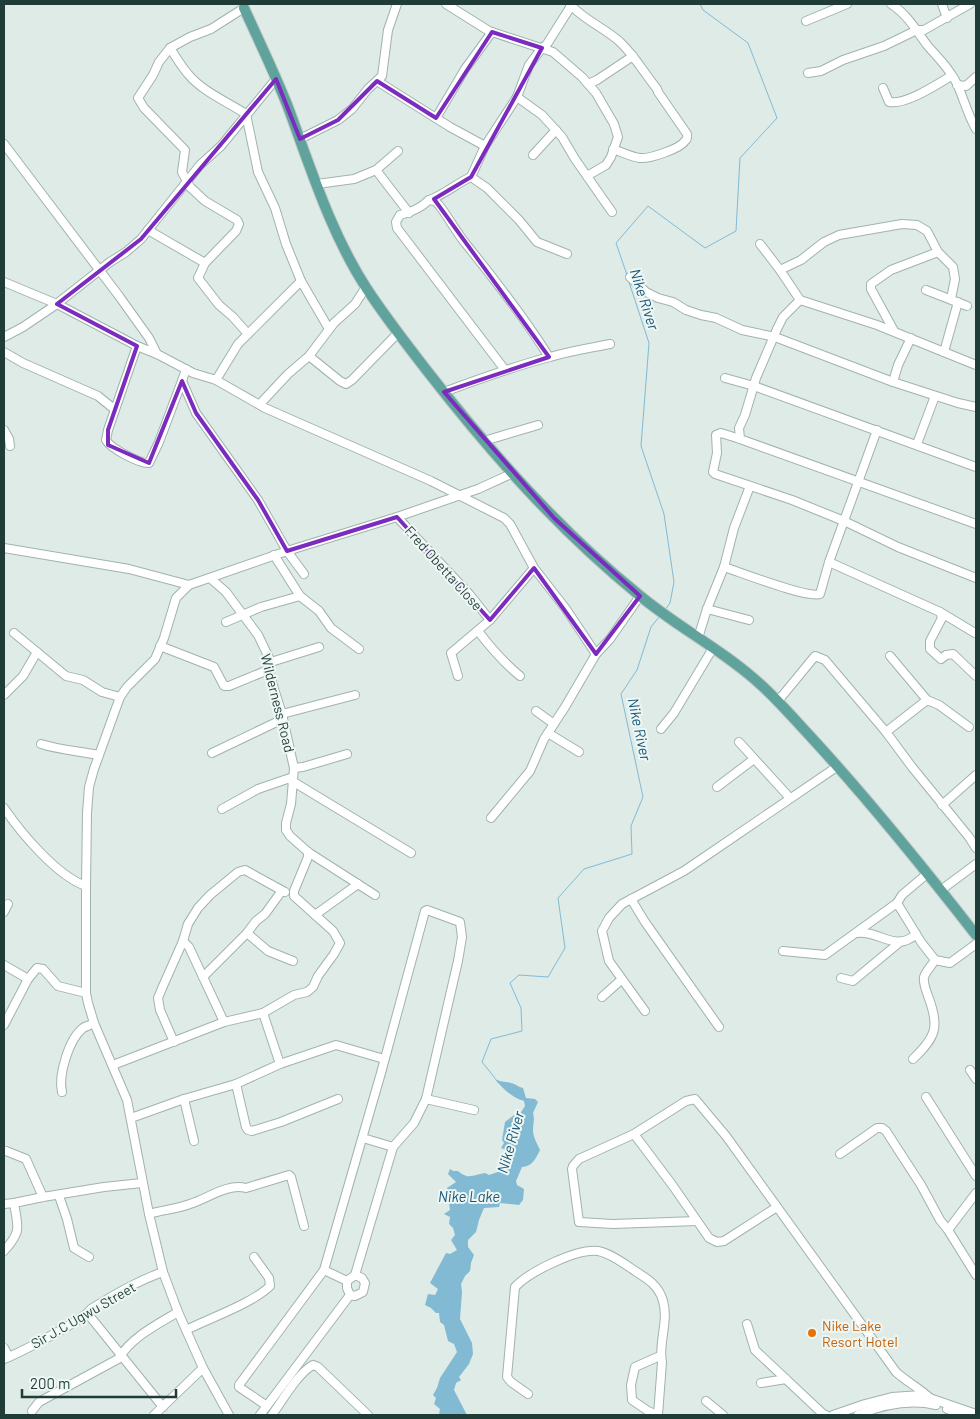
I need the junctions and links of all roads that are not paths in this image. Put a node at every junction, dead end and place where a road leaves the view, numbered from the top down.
1 (397, 4) edge
2 (446, 4) edge
3 (847, 4) edge
4 (891, 4) edge
5 (942, 4) edge
6 (970, 4) edge
7 (243, 5) edge
8 (571, 5) edge
9 (947, 18) junction
10 (806, 21) dead end
11 (917, 30) junction
12 (492, 32) junction
13 (170, 48) junction
14 (542, 48) junction
15 (633, 56) junction
16 (808, 74) dead end
17 (952, 76) junction
18 (976, 77) edge
19 (276, 79) junction
20 (377, 81) junction
21 (588, 84) junction
22 (958, 85) junction
23 (883, 88) dead end
24 (517, 97) junction
25 (246, 114) junction
26 (436, 118) junction
27 (976, 129) edge
28 (556, 130) junction
29 (300, 139) junction
30 (4, 144) edge
31 (485, 146) junction
32 (613, 149) junction
33 (398, 151) dead end
34 (533, 155) dead end
35 (376, 170) junction
36 (587, 176) junction
37 (471, 177) junction
38 (188, 181) junction
39 (317, 184) junction
40 (429, 200) junction
41 (612, 212) dead end
42 (409, 213) junction
43 (148, 230) junction
44 (760, 244) dead end
45 (938, 252) junction
46 (567, 254) dead end
47 (205, 263) junction
48 (780, 270) junction
49 (101, 271) junction
50 (630, 277) dead end
51 (301, 281) junction
52 (4, 282) edge
53 (366, 287) junction
54 (926, 290) dead end
55 (800, 300) junction
56 (955, 300) junction
57 (57, 304) junction
58 (967, 306) dead end
59 (329, 329) junction
60 (894, 331) junction
61 (398, 333) junction
62 (248, 334) junction
63 (4, 337) edge
64 (774, 337) junction
65 (911, 338) junction
66 (610, 344) dead end
67 (137, 346) junction
68 (4, 352) edge
69 (944, 352) junction
70 (157, 354) junction
71 (309, 356) junction
72 (549, 357) junction
73 (976, 365) edge
74 (186, 369) junction
75 (505, 370) junction
76 (725, 378) dead end
77 (216, 380) junction
78 (182, 381) junction
79 (893, 382) junction
80 (754, 386) junction
81 (444, 392) junction
82 (935, 396) junction
83 (260, 404) junction
84 (976, 408) edge
85 (114, 409) junction
86 (538, 425) dead end
87 (4, 430) edge
88 (877, 430) junction
89 (740, 439) junction
90 (484, 441) junction
91 (917, 444) junction
92 (10, 446) dead end
93 (976, 467) edge
94 (511, 474) junction
95 (858, 481) junction
96 (750, 486) junction
97 (456, 495) junction
98 (397, 517) junction
99 (844, 521) junction
100 (976, 524) edge
101 (4, 548) edge
102 (287, 550) junction
103 (274, 555) junction
104 (829, 562) junction
105 (724, 567) junction
106 (534, 568) junction
107 (304, 574) dead end
108 (210, 578) junction
109 (976, 578) edge
110 (189, 585) junction
111 (300, 596) junction
112 (644, 598) junction
113 (708, 609) junction
114 (940, 612) junction
115 (243, 614) junction
116 (490, 620) junction
117 (749, 620) dead end
118 (226, 622) dead end
119 (478, 632) junction
120 (14, 633) dead end
121 (975, 633) edge
122 (698, 638) junction
123 (160, 646) junction
124 (319, 647) dead end
125 (713, 648) junction
126 (359, 650) dead end
127 (37, 652) junction
128 (596, 654) junction
129 (890, 656) dead end
130 (270, 666) junction
131 (458, 676) dead end
132 (520, 676) dead end
133 (976, 676) edge
134 (4, 694) edge
135 (355, 695) dead end
136 (120, 697) junction
137 (928, 700) junction
138 (778, 701) junction
139 (536, 711) dead end
140 (282, 716) junction
141 (554, 724) junction
142 (969, 727) dead end
143 (661, 729) dead end
144 (548, 732) junction
145 (886, 732) junction
146 (739, 742) dead end
147 (41, 744) dead end
148 (212, 752) dead end
149 (579, 752) dead end
150 (347, 754) dead end
151 (99, 755) junction
152 (754, 759) junction
153 (838, 766) junction
154 (294, 768) junction
155 (976, 775) edge
156 (292, 779) junction
157 (717, 787) dead end
158 (790, 798) junction
159 (942, 805) junction
160 (4, 808) edge
161 (222, 809) dead end
162 (491, 818) dead end
163 (976, 848) edge
164 (308, 852) junction
165 (411, 853) dead end
166 (976, 864) edge
167 (928, 873) junction
168 (358, 884) junction
169 (86, 886) junction
170 (941, 890) junction
171 (283, 891) junction
172 (375, 895) dead end
173 (294, 896) junction
174 (631, 899) junction
175 (897, 903) junction
176 (8, 904) dead end
177 (4, 912) edge
178 (315, 914) junction
179 (247, 934) junction
180 (855, 934) junction
181 (916, 934) junction
182 (976, 935) edge
183 (183, 941) junction
184 (900, 942) junction
185 (976, 944) edge
186 (783, 951) dead end
187 (935, 960) junction
188 (293, 961) dead end
189 (4, 965) edge
190 (203, 977) junction
191 (841, 978) dead end
192 (28, 979) junction
193 (622, 980) junction
194 (86, 993) junction
195 (602, 997) dead end
196 (645, 1011) dead end
197 (263, 1013) junction
198 (224, 1022) junction
199 (94, 1023) junction
200 (4, 1025) edge
201 (719, 1027) dead end
202 (174, 1042) junction
203 (384, 1059) junction
204 (913, 1059) dead end
205 (280, 1064) junction
206 (113, 1065) junction
207 (970, 1070) dead end
208 (976, 1079) edge
209 (236, 1084) junction
210 (62, 1092) dead end
211 (926, 1097) dead end
212 (184, 1099) junction
213 (338, 1099) dead end
214 (426, 1099) junction
215 (474, 1110) dead end
216 (132, 1118) junction
217 (634, 1134) junction
218 (363, 1138) junction
219 (194, 1141) dead end
220 (393, 1147) junction
221 (6, 1151) dead end
222 (840, 1154) dead end
223 (976, 1176) edge
224 (142, 1183) junction
225 (976, 1193) edge
226 (59, 1196) junction
227 (43, 1197) junction
228 (4, 1204) edge
229 (14, 1204) junction
230 (777, 1207) junction
231 (148, 1214) junction
232 (697, 1221) junction
233 (304, 1226) dead end
234 (948, 1230) junction
235 (4, 1251) edge
236 (254, 1257) dead end
237 (89, 1258) dead end
238 (324, 1270) junction
239 (163, 1272) junction
240 (355, 1275) junction
241 (976, 1275) edge
242 (347, 1280) junction
243 (350, 1295) junction
244 (178, 1312) junction
245 (88, 1314) junction
246 (747, 1324) dead end
247 (186, 1330) junction
248 (4, 1348) edge
249 (121, 1354) junction
250 (660, 1356) junction
251 (6, 1358) edge
252 (203, 1368) junction
253 (786, 1379) junction
254 (761, 1383) dead end
255 (528, 1394) dead end
256 (932, 1400) junction
257 (706, 1401) dead end
258 (267, 1406) junction
259 (163, 1407) junction
260 (32, 1411) dead end
261 (227, 1414) edge
262 (976, 1414) edge
263 (154, 1415) edge
264 (260, 1415) edge
265 (272, 1415) edge
266 (368, 1415) edge
267 (658, 1415) edge
268 (723, 1415) edge
269 (826, 1415) edge
270 (833, 1415) edge
271 (858, 1415) edge
272 (964, 1415) edge

1 - 20 street
2 - 12 street
3 - 10 street
4 - 11 street
5 - 9 street
6 - 9 street
7 - 13 street
7 - 19 main road
8 - 14 street
8 - 15 street
9 - 11 street
11 - 16 street
11 - 17 street
12 - 14 street
12 - 26 street
13 - 25 street
13 - 38 street
14 - 21 street
14 - 24 street
15 - 21 street
15 - 32 street
17 - 22 street
17 - 23 street
18 - 22 street
19 - 25 street
19 - 29 main road
20 - 26 street
20 - 29 street
21 - 32 street
22 - 27 street
24 - 28 street
24 - 31 street
25 - 38 street
25 - 51 street
26 - 31 street
28 - 34 street
28 - 36 street
29 - 39 main road
30 - 49 street
31 - 37 street
32 - 36 street
33 - 35 street
35 - 39 street
35 - 42 street
36 - 41 street
37 - 40 street
37 - 46 street
38 - 43 street
38 - 47 street
39 - 53 main road
40 - 42 street
40 - 72 street
42 - 75 street
43 - 47 street
43 - 49 street
44 - 48 street
45 - 48 street
45 - 56 street
45 - 60 street
47 - 62 street
48 - 55 street
49 - 57 street
49 - 70 street
50 - 64 street
51 - 59 street
51 - 62 street
52 - 57 street
53 - 59 street
53 - 61 main road
54 - 56 street
55 - 60 street
55 - 64 street
56 - 58 street
56 - 69 street
57 - 63 street
57 - 67 street
59 - 71 street
60 - 65 street
61 - 71 street
61 - 81 main road
62 - 77 street
64 - 79 street
64 - 80 street
65 - 69 street
65 - 79 street
66 - 72 street
67 - 70 street
67 - 85 street
68 - 85 street
69 - 73 street
70 - 74 street
71 - 83 street
72 - 75 street
74 - 77 street
74 - 78 street
75 - 81 street
76 - 80 street
77 - 83 street
78 - 85 street
78 - 102 street
79 - 82 street
80 - 88 street
80 - 89 street
81 - 90 main road
82 - 84 street
82 - 91 street
83 - 97 street
86 - 90 street
87 - 92 street
88 - 91 street
88 - 95 street
89 - 95 street
89 - 96 street
90 - 94 main road
91 - 93 street
94 - 97 street
94 - 112 main road
95 - 99 street
95 - 100 street
96 - 99 street
96 - 105 street
97 - 98 street
97 - 106 street
98 - 102 street
98 - 116 street, Fred Obetta Close
99 - 104 street
99 - 109 street
101 - 110 street
102 - 103 street
102 - 107 street
103 - 108 street
103 - 111 street
104 - 105 street
104 - 114 street
105 - 113 street
106 - 116 street
106 - 128 street
108 - 110 street
108 - 115 street, Wilderness Road
110 - 123 street
111 - 115 street
111 - 126 street
112 - 122 main road
112 - 128 street
113 - 117 street
113 - 122 street
114 - 121 street
114 - 133 street
115 - 118 street
115 - 130 street, Wilderness Road
116 - 119 street
119 - 131 street
119 - 132 street
120 - 127 street
122 - 125 main road
123 - 130 street
123 - 136 street
124 - 130 street
125 - 138 main road
125 - 143 street
127 - 134 street
127 - 136 street
128 - 141 street
129 - 137 street
130 - 140 street, Wilderness Road
135 - 140 street
136 - 151 street
137 - 142 street
137 - 145 street
138 - 145 street
138 - 153 main road
139 - 141 street
140 - 148 street
140 - 154 street, Wilderness Road
141 - 144 street
144 - 149 street
144 - 162 street
145 - 159 street
146 - 152 street
147 - 151 street
150 - 154 street
151 - 169 street
152 - 157 street
152 - 158 street
153 - 158 street
153 - 167 main road
154 - 156 street, Wilderness Road
155 - 159 street
156 - 161 street
156 - 164 street, Wilderness Road
156 - 165 street
158 - 174 street
159 - 163 street
160 - 169 street
164 - 168 street
164 - 173 street
166 - 170 street
167 - 170 main road
167 - 175 street
168 - 172 street
168 - 178 street
169 - 194 street
170 - 182 main road
171 - 173 street
171 - 179 street
171 - 183 street
173 - 178 street
174 - 193 street
174 - 201 street
175 - 180 street
175 - 181 street
176 - 177 street
178 - 197 street
179 - 188 street
179 - 190 street
180 - 184 street
180 - 186 street
181 - 184 street
181 - 187 street
183 - 190 street
183 - 202 street
184 - 191 street
185 - 187 street
187 - 204 street
189 - 192 street
190 - 198 street
192 - 194 street
192 - 200 street
193 - 195 street
193 - 196 street
194 - 199 street
197 - 198 street
197 - 205 street
198 - 202 street
199 - 206 street
199 - 210 street
202 - 206 street
203 - 205 street
203 - 214 street
203 - 218 street
205 - 209 street
206 - 216 street
207 - 208 street
209 - 212 street
209 - 213 street
211 - 223 street
212 - 216 street
212 - 219 street
214 - 215 street
214 - 220 street
216 - 224 street
217 - 230 street
217 - 232 street
217 - 232 street
218 - 220 street
218 - 238 street
220 - 240 street
221 - 227 street
222 - 234 street
224 - 226 street
224 - 231 street
225 - 234 street
226 - 227 street
226 - 237 street
227 - 229 street
228 - 229 street
229 - 235 street
230 - 232 street
230 - 256 street
231 - 233 street
231 - 239 street
234 - 241 street
236 - 247 street
238 - 242 street
238 - 258 street
239 - 244 street
239 - 245 street, Sir J.C Ugwu Street
240 - 242 street
240 - 243 street
242 - 243 street
243 - 258 street
244 - 247 street
244 - 249 street
245 - 249 street
245 - 251 street, Sir J.C Ugwu Street
246 - 253 street
247 - 252 street
248 - 251 street
249 - 259 street
249 - 260 street
250 - 255 street
250 - 267 street
250 - 267 street
252 - 259 street
252 - 261 street
253 - 254 street
253 - 269 street
256 - 262 street
256 - 270 street
257 - 268 street
258 - 264 street
259 - 263 street
265 - 266 street
271 - 272 street

